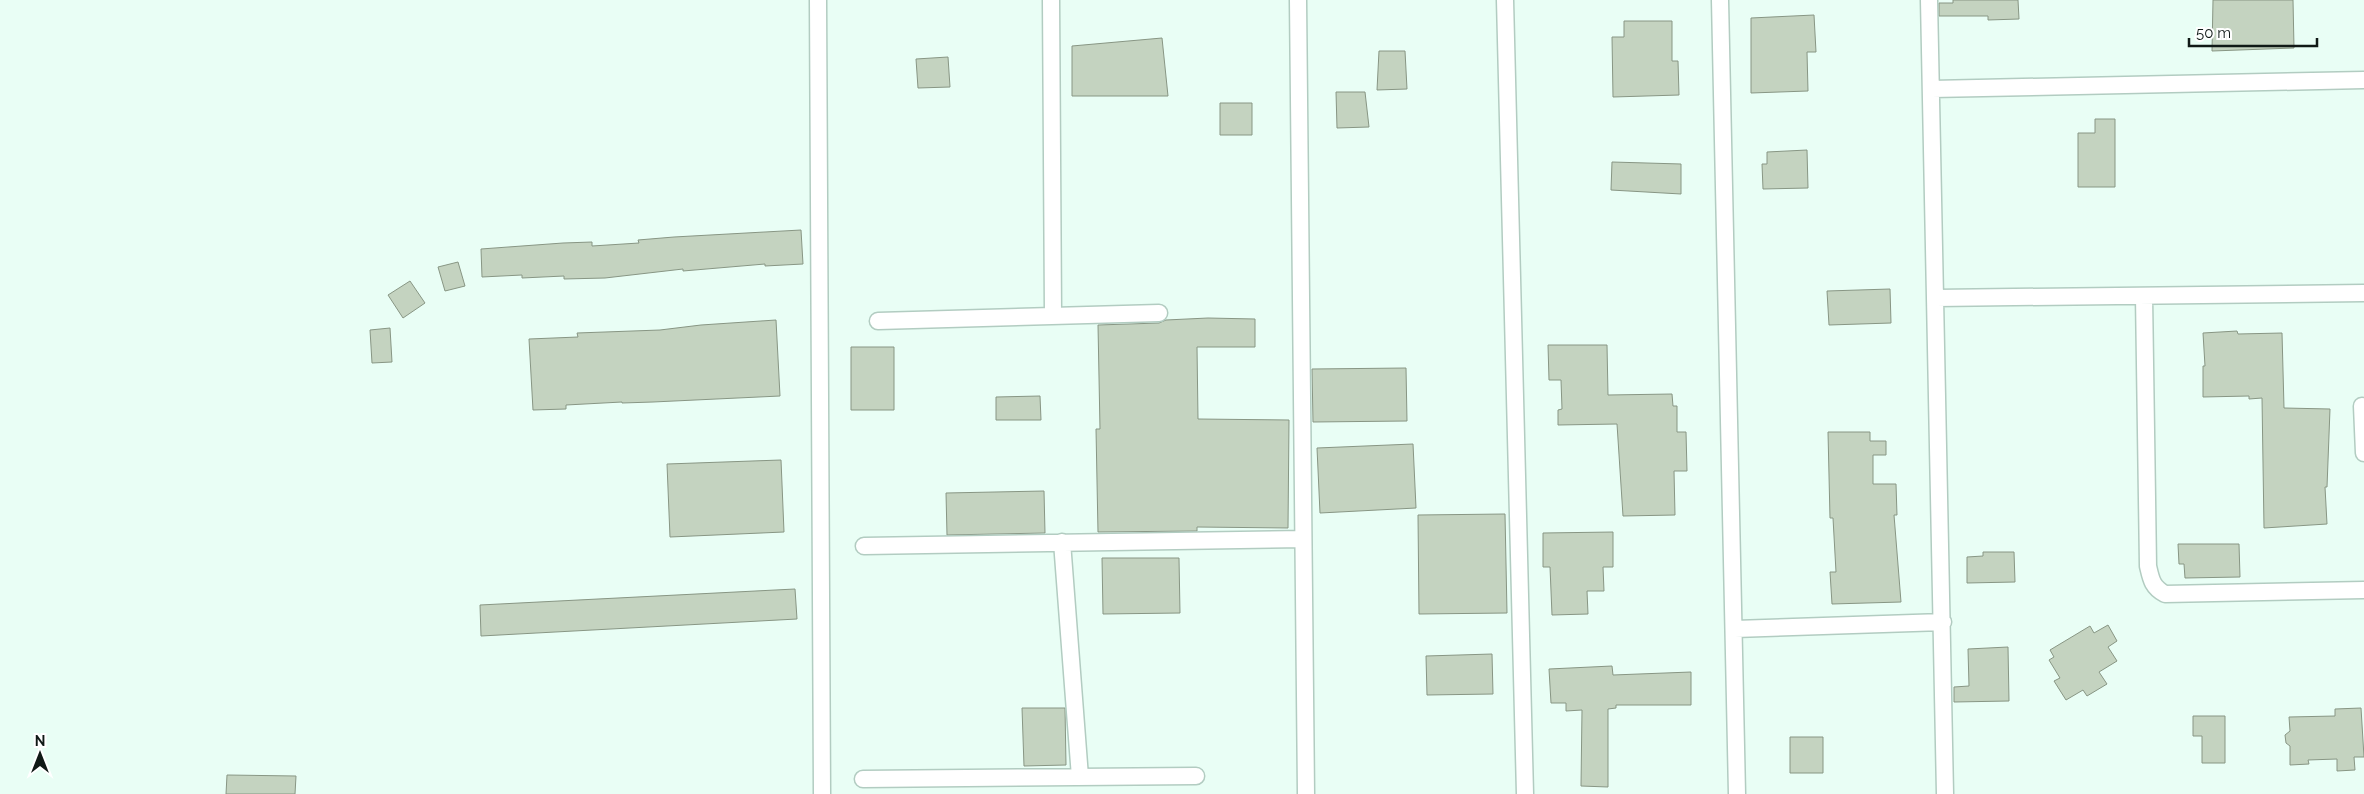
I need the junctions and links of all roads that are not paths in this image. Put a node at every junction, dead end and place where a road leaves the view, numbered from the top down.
1 (818, 0) edge
2 (1052, 0) edge
3 (1298, 0) edge
4 (1505, 0) edge
5 (1720, 0) edge
6 (1929, 0) edge
7 (2364, 80) edge
8 (1932, 88) junction
9 (2364, 293) edge
10 (2144, 296) junction
11 (1936, 298) junction
12 (1159, 313) dead end
13 (1052, 314) junction
14 (878, 321) dead end
15 (2362, 406) dead end
16 (2364, 453) edge
17 (1303, 539) junction
18 (1062, 542) junction
19 (864, 546) dead end
20 (2364, 590) edge
21 (1943, 622) junction
22 (1735, 628) junction
23 (1196, 776) dead end
24 (1080, 777) junction
25 (863, 779) dead end
26 (822, 794) edge
27 (1306, 794) edge
28 (1524, 794) edge
29 (1737, 794) edge
30 (1945, 794) edge

1 - 26 street
2 - 13 street
3 - 17 street
4 - 28 street
5 - 22 street
6 - 8 street
7 - 8 street
8 - 11 street
9 - 10 street
10 - 11 street
10 - 20 street
11 - 21 street
12 - 13 street
13 - 14 street
15 - 16 street
17 - 18 street
17 - 27 street
18 - 19 street
18 - 24 street
21 - 22 street
21 - 30 street
22 - 29 street
23 - 24 street
24 - 25 street

